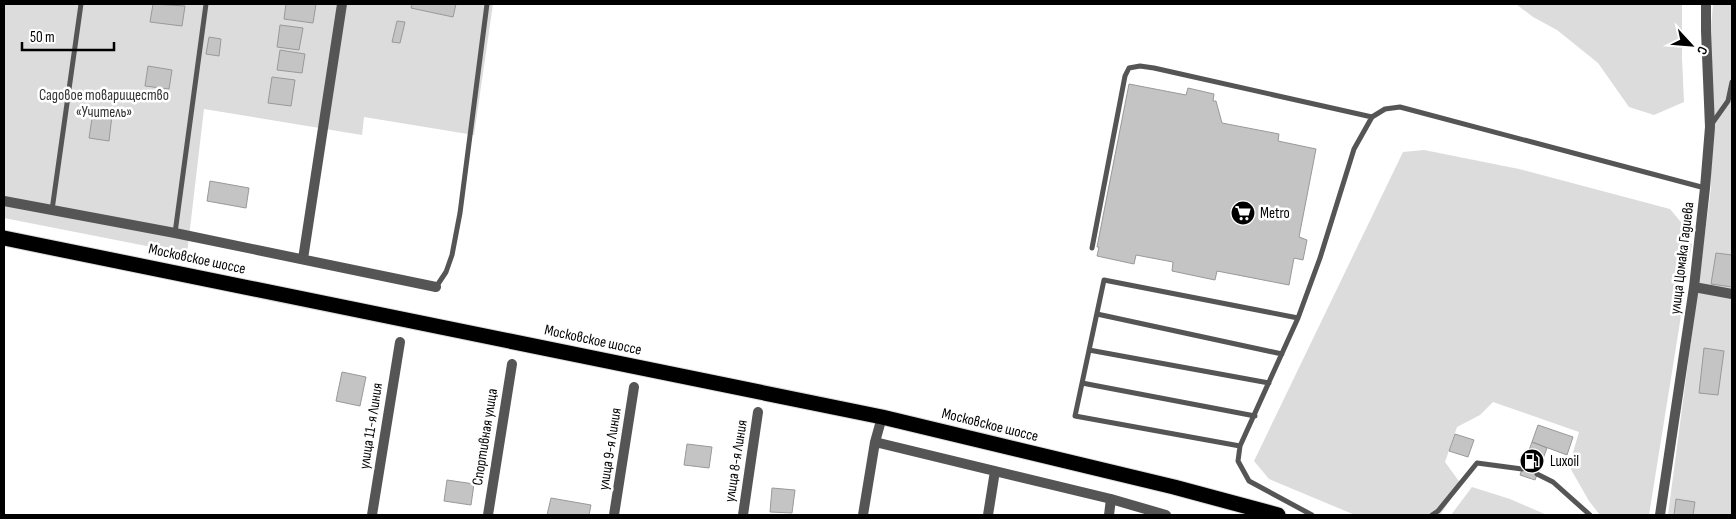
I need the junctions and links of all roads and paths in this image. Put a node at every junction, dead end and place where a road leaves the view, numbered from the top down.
1 (81, 4) edge
2 (206, 4) edge
3 (342, 4) edge
4 (486, 4) edge
5 (1706, 4) edge
6 (1732, 82) edge
7 (1372, 116) junction
8 (1710, 127) junction
9 (1706, 188) junction
10 (4, 201) edge
11 (52, 211) junction
12 (175, 233) junction
13 (4, 240) edge
14 (1092, 248) dead end
15 (303, 259) junction
16 (436, 287) joint
17 (1694, 287) junction
18 (1732, 294) edge
19 (1097, 314) junction
20 (1298, 318) junction
21 (400, 342) dead end
22 (1089, 350) junction
23 (1282, 354) junction
24 (512, 364) dead end
25 (1082, 383) junction
26 (1270, 383) junction
27 (634, 388) dead end
28 (758, 412) dead end
29 (1254, 416) junction
30 (882, 417) junction
31 (875, 442) junction
32 (1240, 446) junction
33 (1522, 468) dead end
34 (995, 471) junction
35 (1538, 474) dead end
36 (1174, 487) junction
37 (1111, 499) junction
38 (1439, 513) edge
39 (372, 515) edge
40 (488, 515) edge
41 (614, 515) edge
42 (743, 515) edge
43 (863, 515) edge
44 (988, 515) edge
45 (1109, 515) edge
46 (1166, 515) edge
47 (1239, 515) edge
48 (1278, 515) edge
49 (1312, 515) edge
50 (1432, 515) edge
51 (1590, 515) edge
52 (1660, 515) edge

1 - 11 lane
2 - 12 lane
3 - 15 street
4 - 16 lane
5 - 8 street, улица Цомака Гадиева
6 - 8 lane
7 - 9 lane
7 - 14 lane
7 - 20 lane
8 - 9 street, улица Цомака Гадиева
9 - 17 street, улица Цомака Гадиева
10 - 11 street
11 - 12 street
12 - 15 street
13 - 30 highway, Московское шоссе
15 - 16 street
17 - 18 street
17 - 52 street, улица Цомака Гадиева
19 - 20 lane
19 - 22 lane
19 - 23 lane
20 - 23 lane
21 - 39 street, улица 11-я Линия
22 - 25 lane
22 - 26 lane
23 - 26 lane
24 - 40 street, Спортивная улица
25 - 29 lane
25 - 32 lane
26 - 29 lane
27 - 41 street, улица 9-я Линия
28 - 42 street, улица 8-я Линия
29 - 32 lane
30 - 31 street
30 - 36 highway, Московское шоссе
31 - 34 street
31 - 43 street
32 - 49 lane
33 - 38 lane
34 - 37 street
34 - 44 street
35 - 51 lane
36 - 47 highway
36 - 48 highway
37 - 45 street
37 - 46 street
38 - 50 lane

